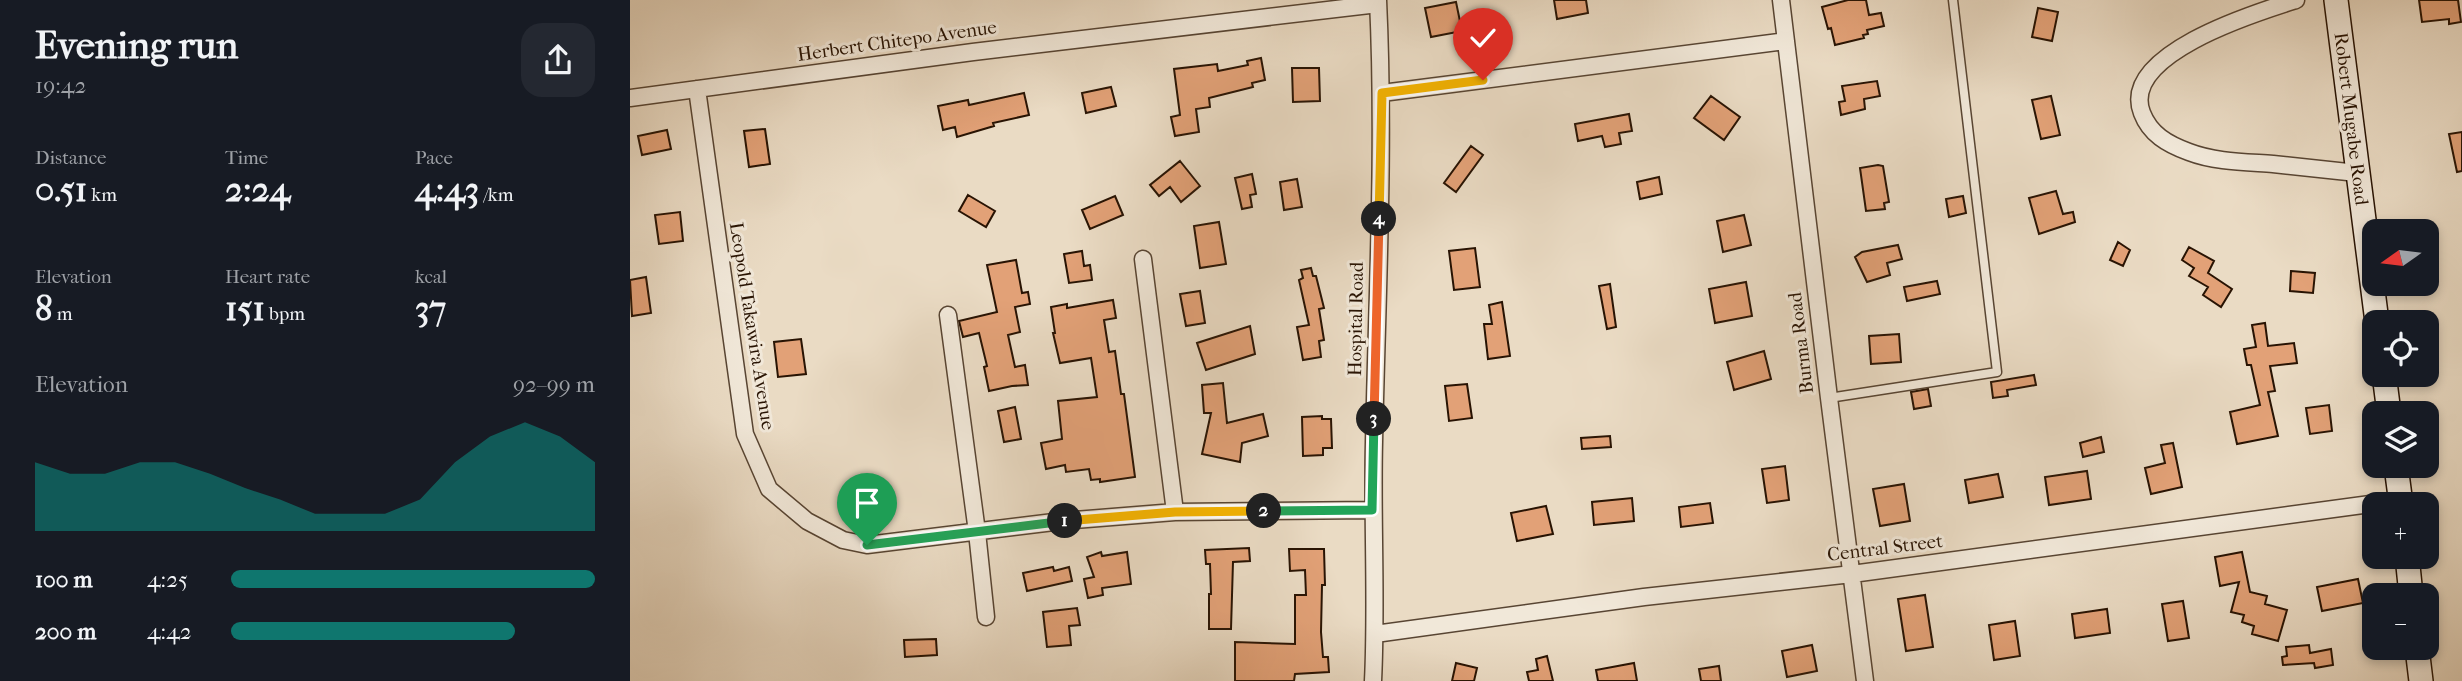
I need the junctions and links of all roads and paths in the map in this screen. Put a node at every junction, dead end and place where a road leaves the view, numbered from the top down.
1 (1781, 0) edge
2 (1953, 0) edge
3 (2296, 0) edge
4 (2336, 0) edge
5 (1378, 2) edge
6 (1786, 41) junction
7 (697, 89) junction
8 (1382, 93) junction
9 (630, 98) edge
10 (2357, 173) junction
11 (1143, 259) dead end
12 (2375, 310) edge
13 (948, 315) dead end
14 (1829, 398) junction
15 (2362, 507) edge
16 (1372, 510) junction
17 (1175, 512) junction
18 (978, 532) junction
19 (1852, 574) junction
20 (986, 617) dead end
21 (1375, 634) junction
22 (2418, 660) edge
23 (1373, 681) edge
24 (1865, 681) edge
25 (2421, 681) edge

1 - 6 street, Burma Road
2 - 14 lane
3 - 10 street
4 - 10 main road, Robert Mugabe Road
5 - 7 street, Herbert Chitepo Avenue
5 - 8 street, Hospital Road
6 - 8 street
6 - 14 street, Burma Road
7 - 9 street, Herbert Chitepo Avenue
7 - 18 street, Leopold Takawira Avenue
8 - 16 street, Hospital Road
10 - 12 main road, Robert Mugabe Road
11 - 17 street
13 - 18 street
14 - 19 street, Burma Road
15 - 19 street, Central Street
16 - 17 street, Leopold Takawira Avenue
16 - 21 street, Hospital Road
17 - 18 street, Leopold Takawira Avenue
18 - 20 street
19 - 21 street, Central Street
19 - 24 street, Burma Road
21 - 23 street, Hospital Road
22 - 25 main road

